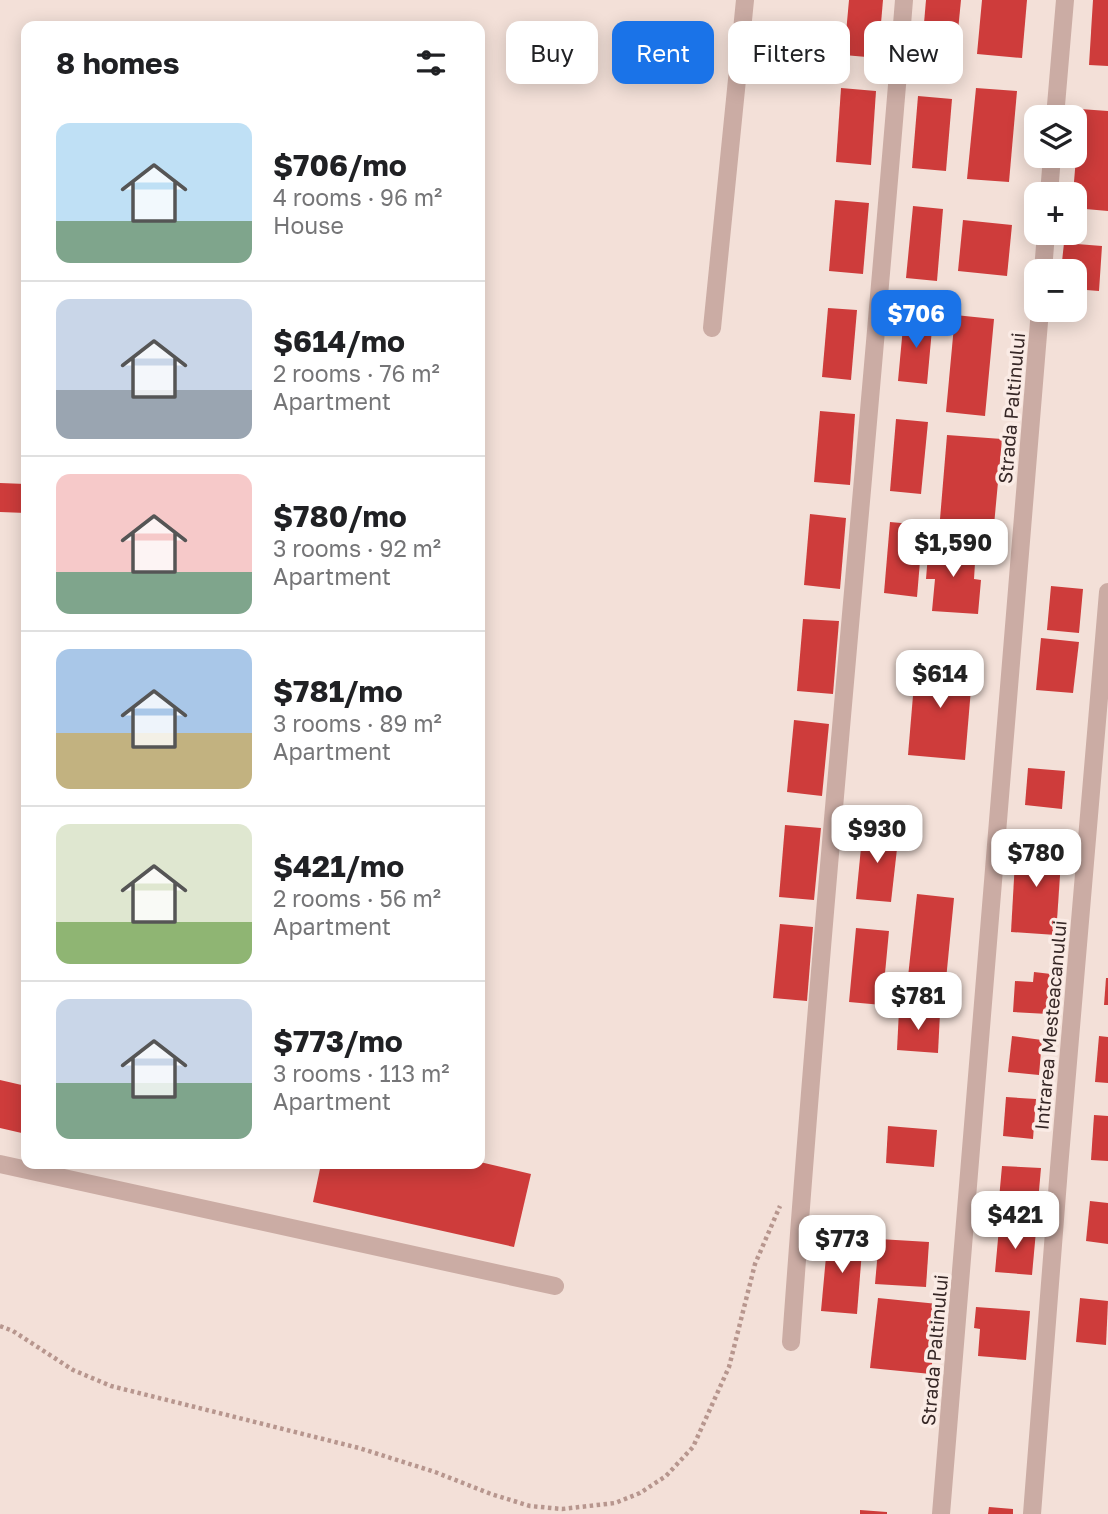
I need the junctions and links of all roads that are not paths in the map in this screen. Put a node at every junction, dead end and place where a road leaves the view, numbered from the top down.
1 (745, 0) edge
2 (904, 0) edge
3 (1065, 0) edge
4 (1056, 105) edge
5 (1039, 322) edge
6 (712, 328) dead end
7 (1108, 592) edge
8 (0, 1164) edge
9 (21, 1169) edge
10 (23, 1169) edge
11 (555, 1286) dead end
12 (791, 1342) dead end
13 (941, 1514) edge
14 (1032, 1514) edge

1 - 6 street
2 - 12 street
3 - 4 street
5 - 13 street, Strada Paltinului
7 - 14 street, Intrarea Mesteacanului
8 - 9 street
10 - 11 street

